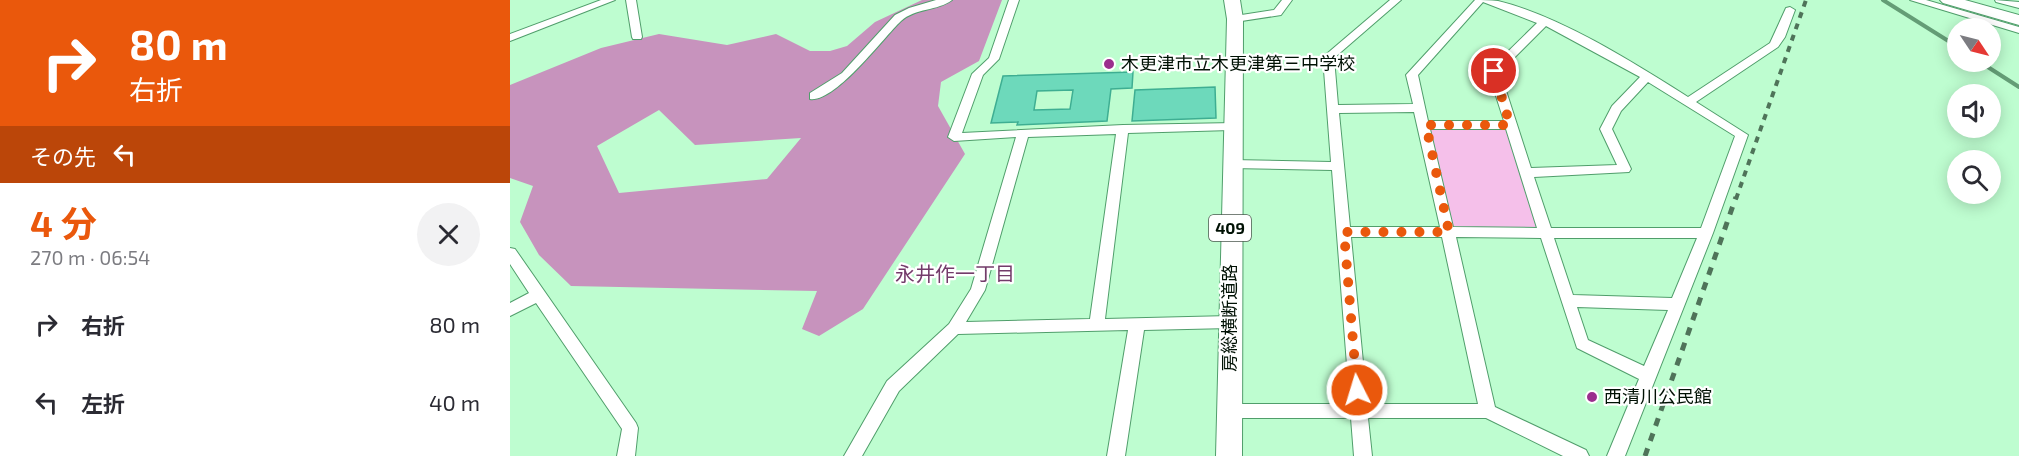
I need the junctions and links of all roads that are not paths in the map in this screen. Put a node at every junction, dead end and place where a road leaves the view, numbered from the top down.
1 (610, 0) edge
2 (631, 0) edge
3 (947, 0) edge
4 (1014, 0) edge
5 (1287, 0) edge
6 (1396, 0) edge
7 (1480, 0) edge
8 (1486, 0) edge
9 (1915, 0) edge
10 (1947, 0) edge
11 (2000, 0) edge
12 (1970, 3) edge
13 (2019, 5) edge
14 (1234, 10) edge
15 (1790, 10) dead end
16 (2019, 14) edge
17 (2019, 20) edge
18 (1544, 22) junction
19 (2019, 30) edge
20 (637, 37) dead end
21 (510, 38) edge
22 (1648, 76) junction
23 (814, 96) dead end
24 (1688, 102) junction
25 (1421, 108) junction
26 (1333, 109) junction
27 (1426, 125) junction
28 (1510, 125) junction
29 (1232, 126) junction
30 (1123, 129) junction
31 (1023, 133) junction
32 (1231, 164) junction
33 (1338, 166) junction
34 (1526, 173) junction
35 (1344, 232) junction
36 (1449, 232) junction
37 (1545, 233) junction
38 (1706, 233) junction
39 (510, 254) edge
40 (538, 295) junction
41 (1568, 301) junction
42 (1678, 304) junction
43 (510, 310) edge
44 (1230, 322) junction
45 (1137, 324) junction
46 (1097, 325) junction
47 (954, 328) junction
48 (1649, 376) junction
49 (1230, 411) junction
50 (1488, 411) junction
51 (1359, 412) junction
52 (626, 456) edge
53 (852, 456) edge
54 (1116, 456) edge
55 (1229, 456) edge
56 (1363, 456) edge
57 (1580, 456) edge
58 (1616, 456) edge

1 - 21 street
2 - 20 street
3 - 23 street
4 - 31 street
5 - 14 street
6 - 26 street
7 - 25 street
8 - 18 street
9 - 19 street
10 - 12 highway
11 - 13 street
12 - 16 highway
12 - 17 highway
14 - 29 highway, 房総横断道路 / 409
15 - 24 street
18 - 22 street
18 - 28 street
22 - 24 street
22 - 34 street
24 - 38 street
25 - 26 street
25 - 27 street
26 - 33 street
27 - 28 street
27 - 36 street
28 - 34 street
29 - 30 street
29 - 32 highway, 房総横断道路 / 409
30 - 31 street
30 - 46 street
31 - 47 street
32 - 33 street
32 - 44 highway, 房総横断道路 / 409
33 - 35 street
34 - 37 street
35 - 36 street
35 - 51 street
36 - 37 street
36 - 50 street
37 - 38 street
37 - 41 street
38 - 42 street
39 - 40 street
40 - 43 street
40 - 52 street
41 - 42 street
41 - 48 street
42 - 48 street
44 - 45 street
44 - 49 highway, 房総横断道路 / 409
45 - 46 street
45 - 54 street
46 - 47 street
47 - 53 street
48 - 58 street
49 - 51 street
49 - 55 highway, 房総横断道路 / 409
50 - 51 street
50 - 57 street
51 - 56 street

